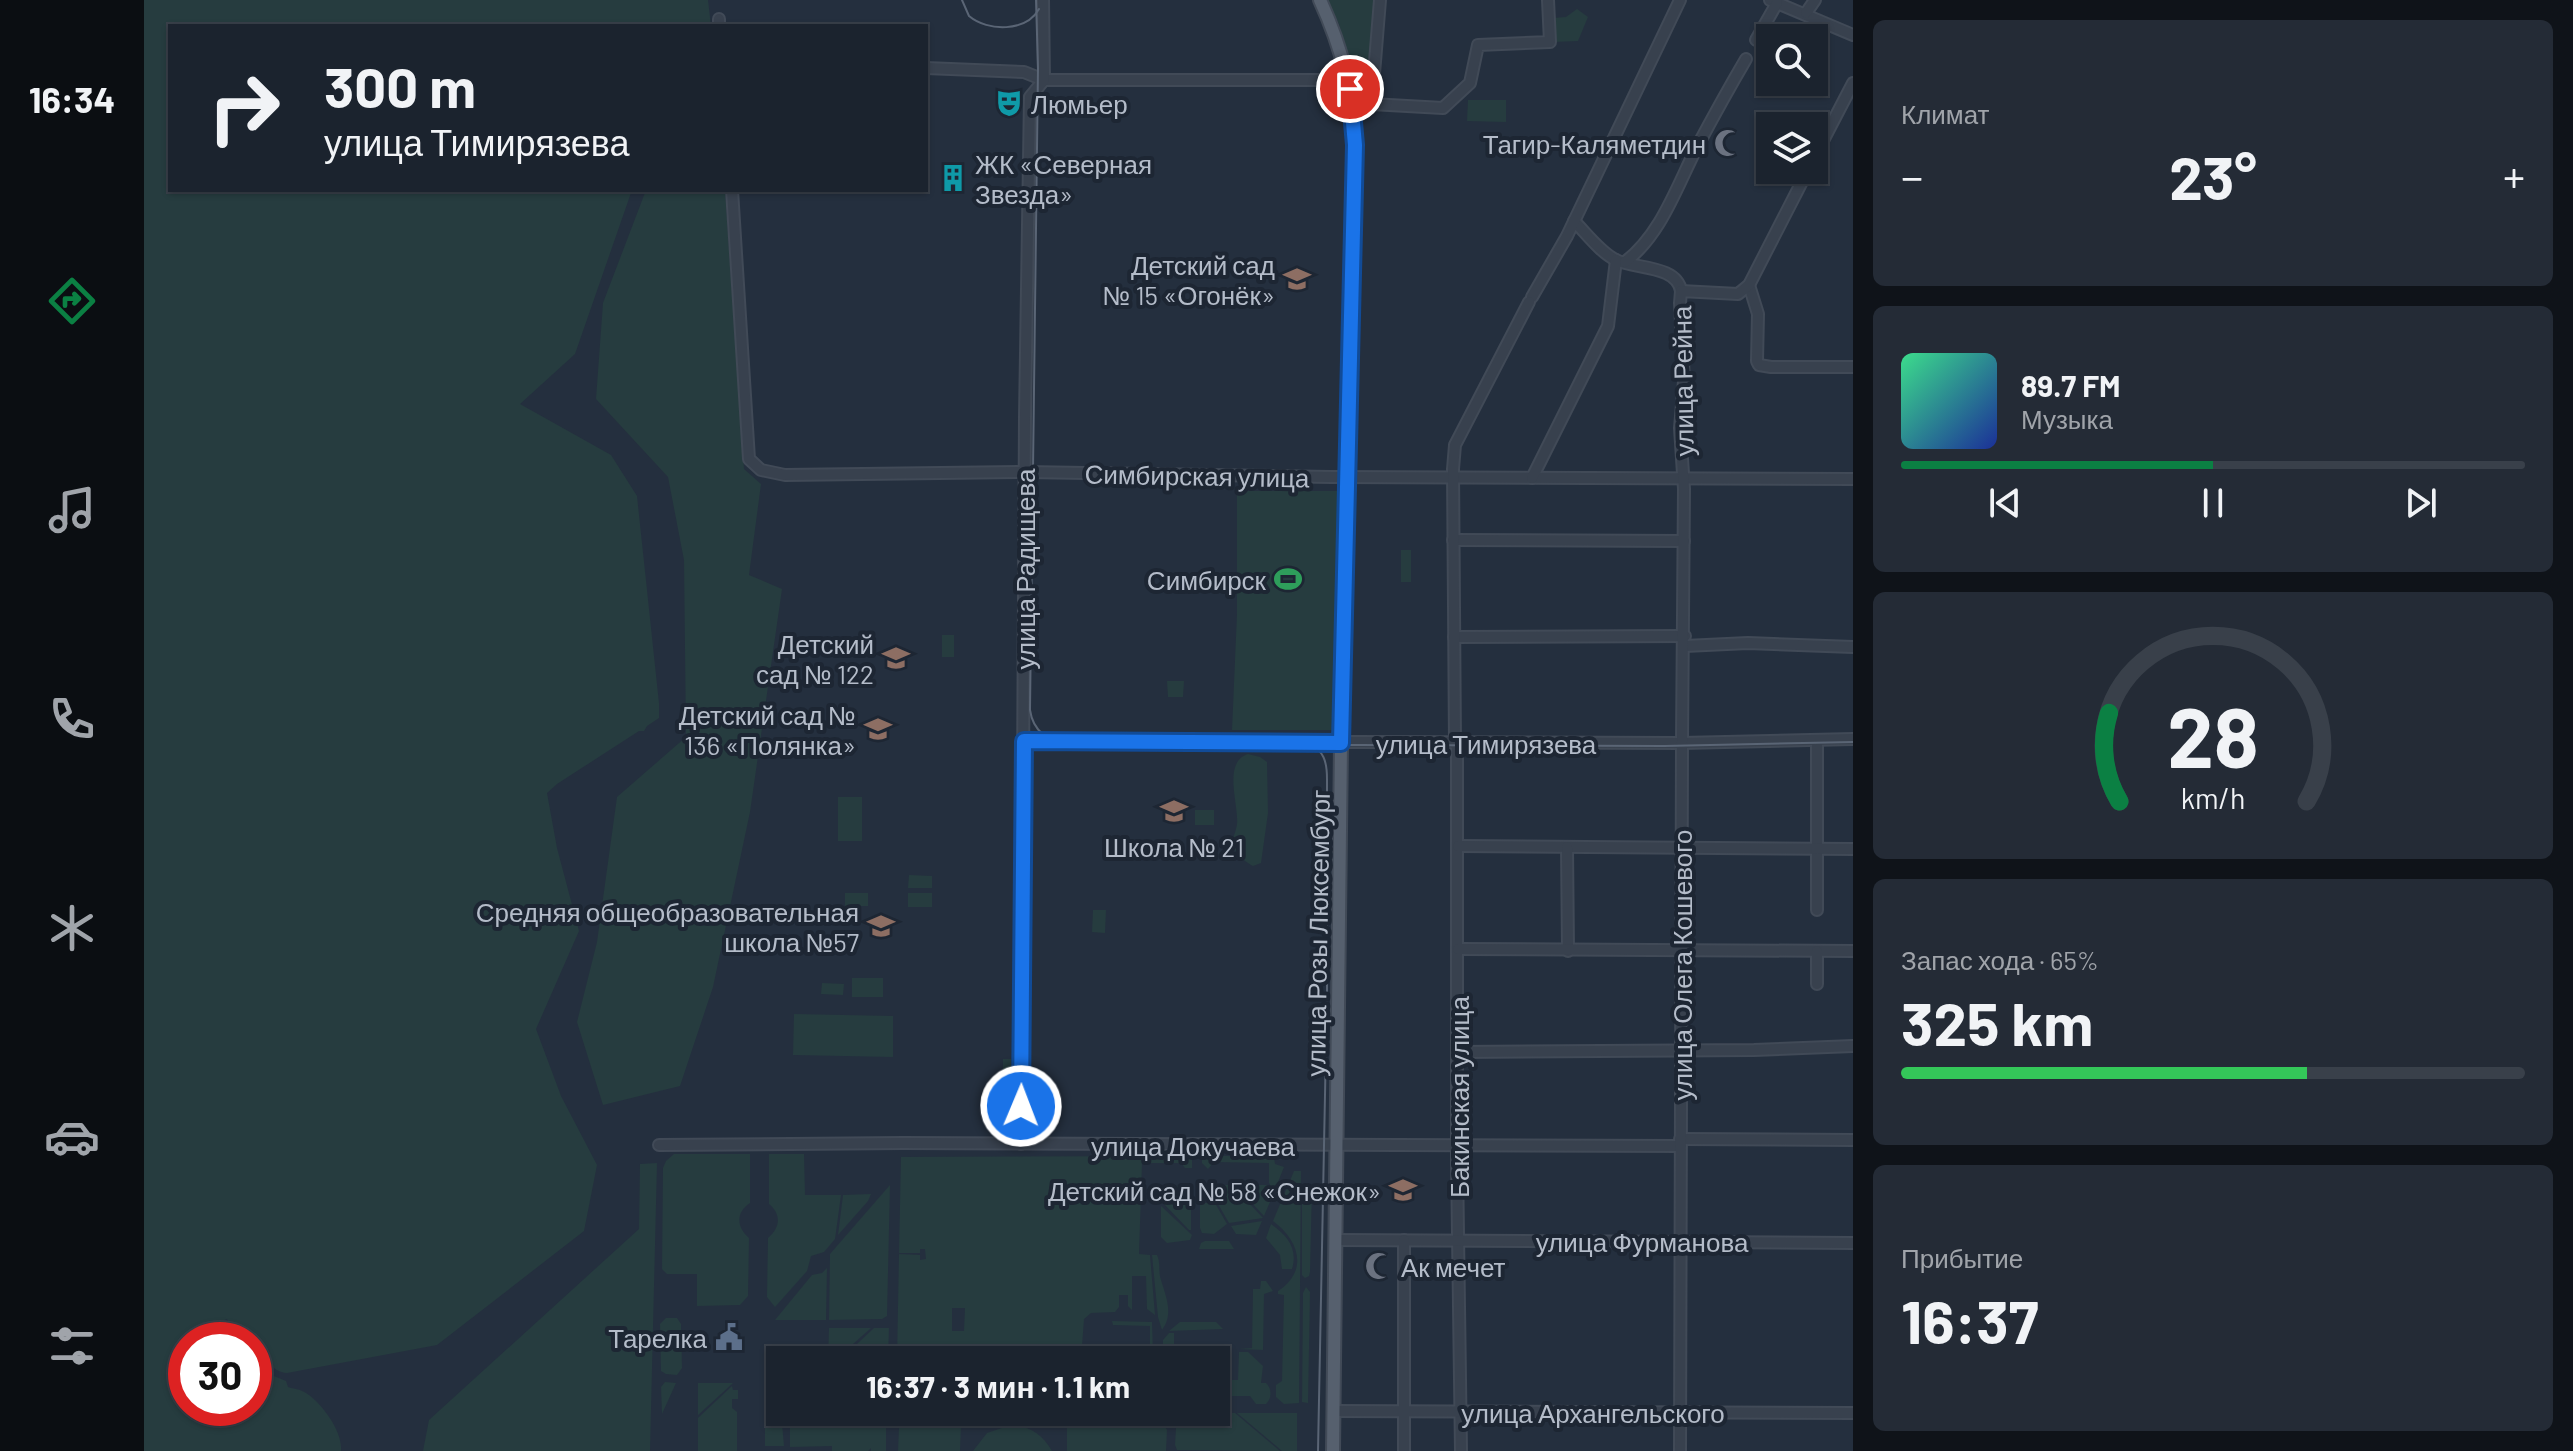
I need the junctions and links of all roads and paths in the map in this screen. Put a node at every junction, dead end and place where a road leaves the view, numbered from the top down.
1 (1043, 0) edge
2 (1320, 0) edge
3 (1380, 0) edge
4 (1548, 0) edge
5 (1680, 0) edge
6 (1815, 0) edge
7 (1774, 2) edge
8 (1806, 13) junction
9 (1764, 24) edge
10 (1853, 35) edge
11 (1746, 59) dead end
12 (928, 68) edge
13 (1044, 80) junction
14 (1348, 80) junction
15 (1853, 83) edge
16 (1367, 102) junction
17 (1353, 103) junction
18 (1828, 131) edge
19 (1801, 184) edge
20 (732, 192) edge
21 (1574, 221) junction
22 (1621, 261) junction
23 (1749, 285) junction
24 (1681, 291) junction
25 (1853, 367) edge
26 (1025, 472) junction
27 (1348, 477) junction
28 (1453, 478) junction
29 (1532, 478) junction
30 (1684, 479) junction
31 (1853, 479) edge
32 (1453, 540) junction
33 (1684, 541) junction
34 (1454, 637) junction
35 (1685, 641) junction
36 (1853, 647) edge
37 (1853, 739) edge
38 (1817, 740) junction
39 (1024, 741) junction
40 (1341, 743) junction
41 (1682, 743) junction
42 (1456, 744) junction
43 (1458, 846) junction
44 (1567, 847) junction
45 (1683, 849) junction
46 (1818, 849) junction
47 (1853, 849) edge
48 (1817, 910) dead end
49 (1458, 949) junction
50 (1568, 951) junction
51 (1817, 951) junction
52 (1853, 951) edge
53 (1682, 952) junction
54 (1817, 984) dead end
55 (1853, 1046) edge
56 (1681, 1050) junction
57 (1458, 1052) junction
58 (1853, 1140) edge
59 (1680, 1142) junction
60 (1021, 1144) junction
61 (659, 1145) dead end
62 (1337, 1145) junction
63 (1457, 1145) junction
64 (1336, 1240) junction
65 (1404, 1240) junction
66 (1459, 1240) junction
67 (1681, 1240) junction
68 (1853, 1243) edge
69 (1334, 1411) junction
70 (1404, 1412) junction
71 (1462, 1412) junction
72 (1679, 1412) junction
73 (1853, 1413) edge
74 (1333, 1451) edge
75 (1404, 1451) edge
76 (1461, 1451) edge
77 (1680, 1451) edge

1 - 13 street, улица Радищева
2 - 14 main road, улица Розы Люксембург
3 - 16 street
4 - 16 street
5 - 21 street, Бакинская улица
6 - 8 street
7 - 8 street
7 - 9 street
8 - 10 street
11 - 22 street
12 - 13 street
13 - 14 street
13 - 26 street, улица Радищева
14 - 17 main road, улица Розы Люксембург
15 - 18 street
16 - 17 street
17 - 27 main road, улица Розы Люксембург
19 - 23 street
20 - 26 street, Симбирская улица
21 - 22 street
21 - 28 street, Бакинская улица
22 - 24 street
22 - 29 street
23 - 24 street, улица Рейна
23 - 25 street
24 - 30 street, улица Рейна
26 - 27 street, Симбирская улица
26 - 39 street, улица Радищева
27 - 28 street, Симбирская улица
27 - 40 main road, улица Розы Люксембург
28 - 29 street, Симбирская улица
28 - 32 street, Бакинская улица
29 - 30 street, Симбирская улица
30 - 31 street, Симбирская улица
30 - 33 street, улица Олега Кошевого
32 - 33 street
32 - 34 street, Бакинская улица
33 - 35 street, улица Олега Кошевого
34 - 35 street
34 - 42 street, Бакинская улица
35 - 36 street
35 - 41 street, улица Олега Кошевого
37 - 38 street, улица Тимирязева
38 - 41 street, улица Тимирязева
38 - 46 street
39 - 40 street, улица Тимирязева
39 - 60 street, улица Радищева
40 - 42 street, улица Тимирязева
40 - 62 main road, улица Розы Люксембург
41 - 42 street, улица Тимирязева
41 - 45 street, улица Олега Кошевого
42 - 43 street, Бакинская улица
43 - 44 street
43 - 49 street, Бакинская улица
44 - 45 street
44 - 50 street
45 - 46 street
45 - 53 street, улица Олега Кошевого
46 - 47 street
46 - 48 street
49 - 50 street
49 - 57 street, Бакинская улица
50 - 53 street
51 - 52 street
51 - 53 street
51 - 54 street
53 - 56 street, улица Олега Кошевого
55 - 56 street
56 - 57 street
56 - 59 street, улица Олега Кошевого
57 - 63 street, Бакинская улица
58 - 59 street, улица Докучаева
59 - 63 street, улица Докучаева
59 - 67 street, улица Олега Кошевого
60 - 61 street, улица Докучаева
60 - 62 street, улица Докучаева
62 - 63 street, улица Докучаева
62 - 64 main road, улица Розы Люксембург
63 - 66 street, Бакинская улица
64 - 65 street, улица Фурманова
64 - 69 main road, улица Розы Люксембург
65 - 66 street, улица Фурманова
65 - 70 street
66 - 67 street, улица Фурманова
66 - 71 street, Бакинская улица
67 - 68 street, улица Фурманова
67 - 72 street, улица Олега Кошевого
69 - 70 street, улица Архангельского
69 - 74 main road, улица Розы Люксембург
70 - 71 street, улица Архангельского
70 - 75 street
71 - 72 street, улица Архангельского
71 - 76 street, Бакинская улица
72 - 73 street, улица Архангельского
72 - 77 street, улица Олега Кошевого

